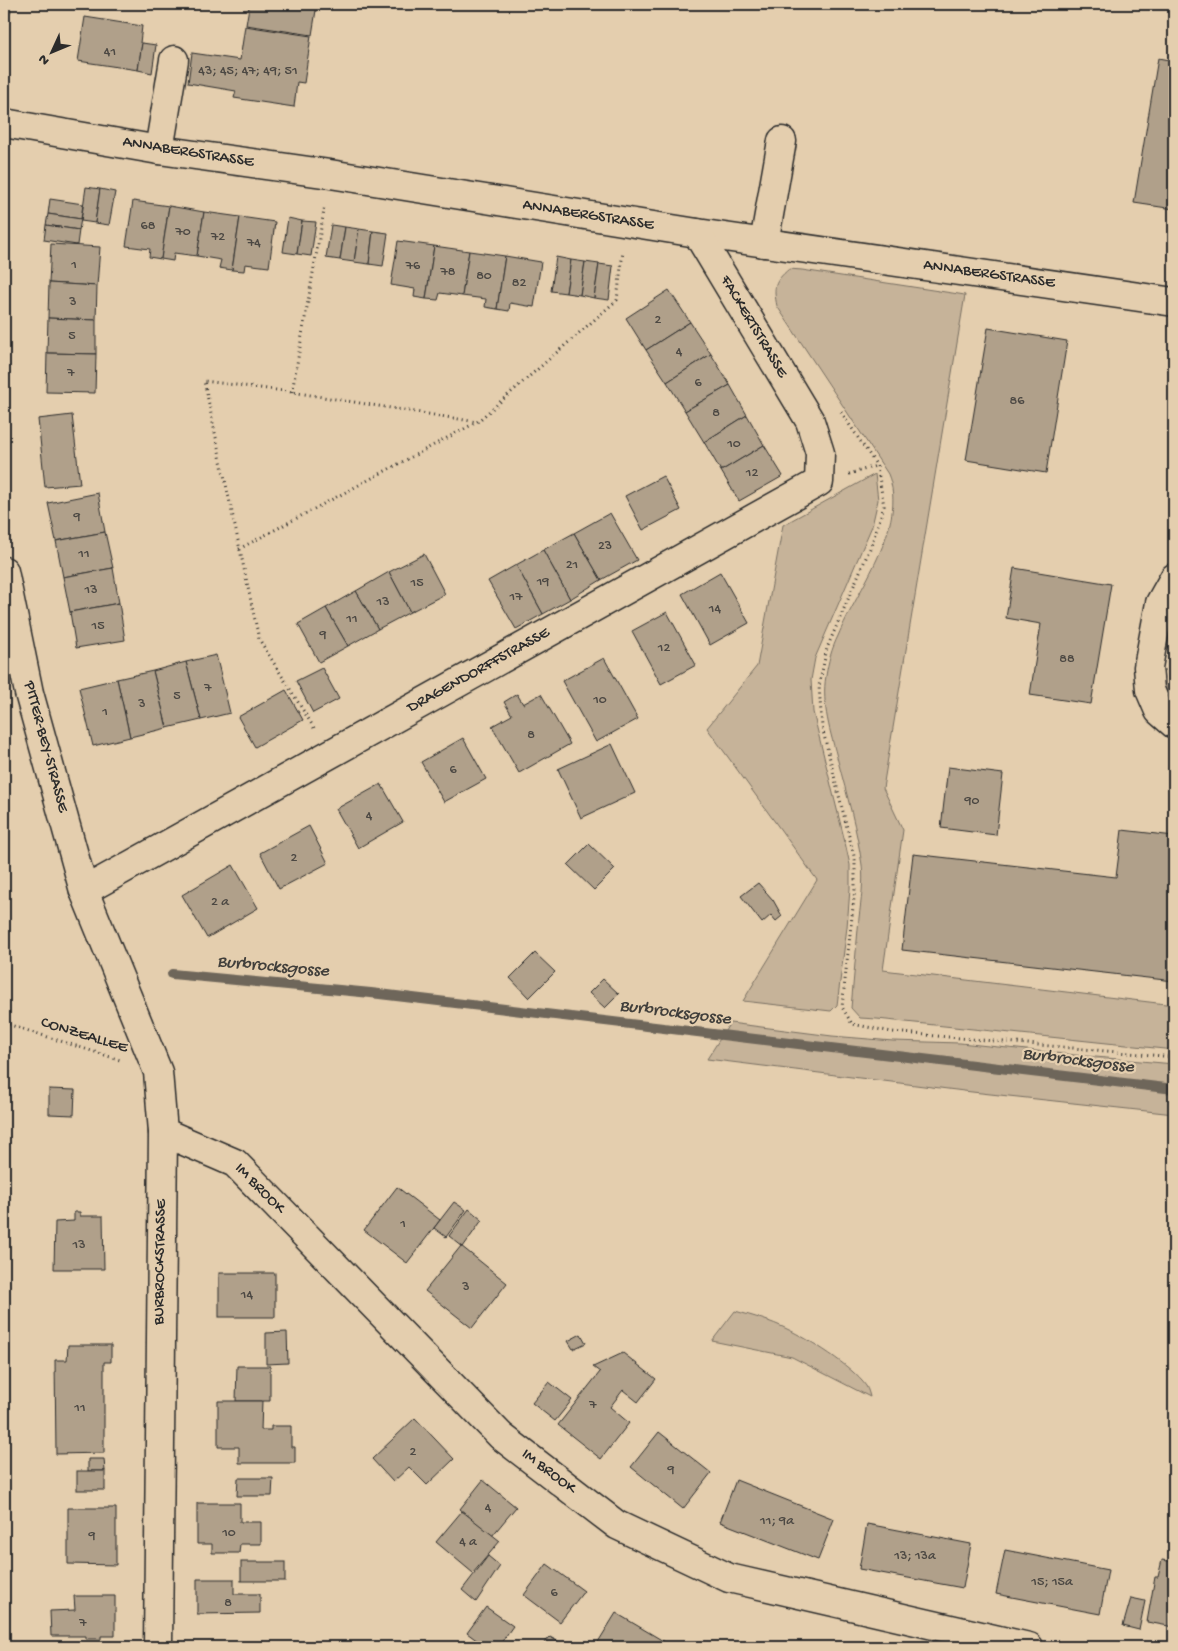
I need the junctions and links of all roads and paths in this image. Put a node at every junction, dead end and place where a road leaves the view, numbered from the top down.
1 (174, 60) dead end
2 (4, 123) edge
3 (782, 141) dead end
4 (159, 150) junction
5 (330, 174) junction
6 (626, 222) junction
7 (697, 233) junction
8 (764, 243) junction
9 (1174, 302) edge
10 (292, 392) junction
11 (810, 420) joint
12 (477, 422) junction
13 (871, 546) dead end
14 (240, 549) junction
15 (4, 571) edge
16 (1174, 578) edge
17 (1174, 724) edge
18 (330, 755) junction
19 (84, 891) junction
20 (4, 1023) edge
21 (1174, 1057) edge
22 (158, 1072) junction
23 (162, 1132) junction
24 (158, 1647) edge
25 (1029, 1647) edge

1 - 4 street
2 - 4 street, ANNABERGSTRASSE
3 - 8 street
4 - 5 street, ANNABERGSTRASSE
5 - 6 street, ANNABERGSTRASSE
5 - 10 path
6 - 7 street, ANNABERGSTRASSE
6 - 12 path
7 - 8 street, ANNABERGSTRASSE
7 - 11 street, FACKERTSTRASSE
8 - 9 street, ANNABERGSTRASSE
10 - 12 path
10 - 14 path
11 - 18 street, DRAGENDORFFSTRASSE
12 - 14 path
13 - 21 path
14 - 18 path
15 - 19 street, PITTER-BEY-STRASSE
16 - 17 street
18 - 19 street, DRAGENDORFFSTRASSE
19 - 22 street, BURBROCKSTRASSE
20 - 22 path, CONZEALLEE
22 - 23 street, BURBROCKSTRASSE
23 - 24 street, BURBROCKSTRASSE
23 - 25 street, IM BROOK

